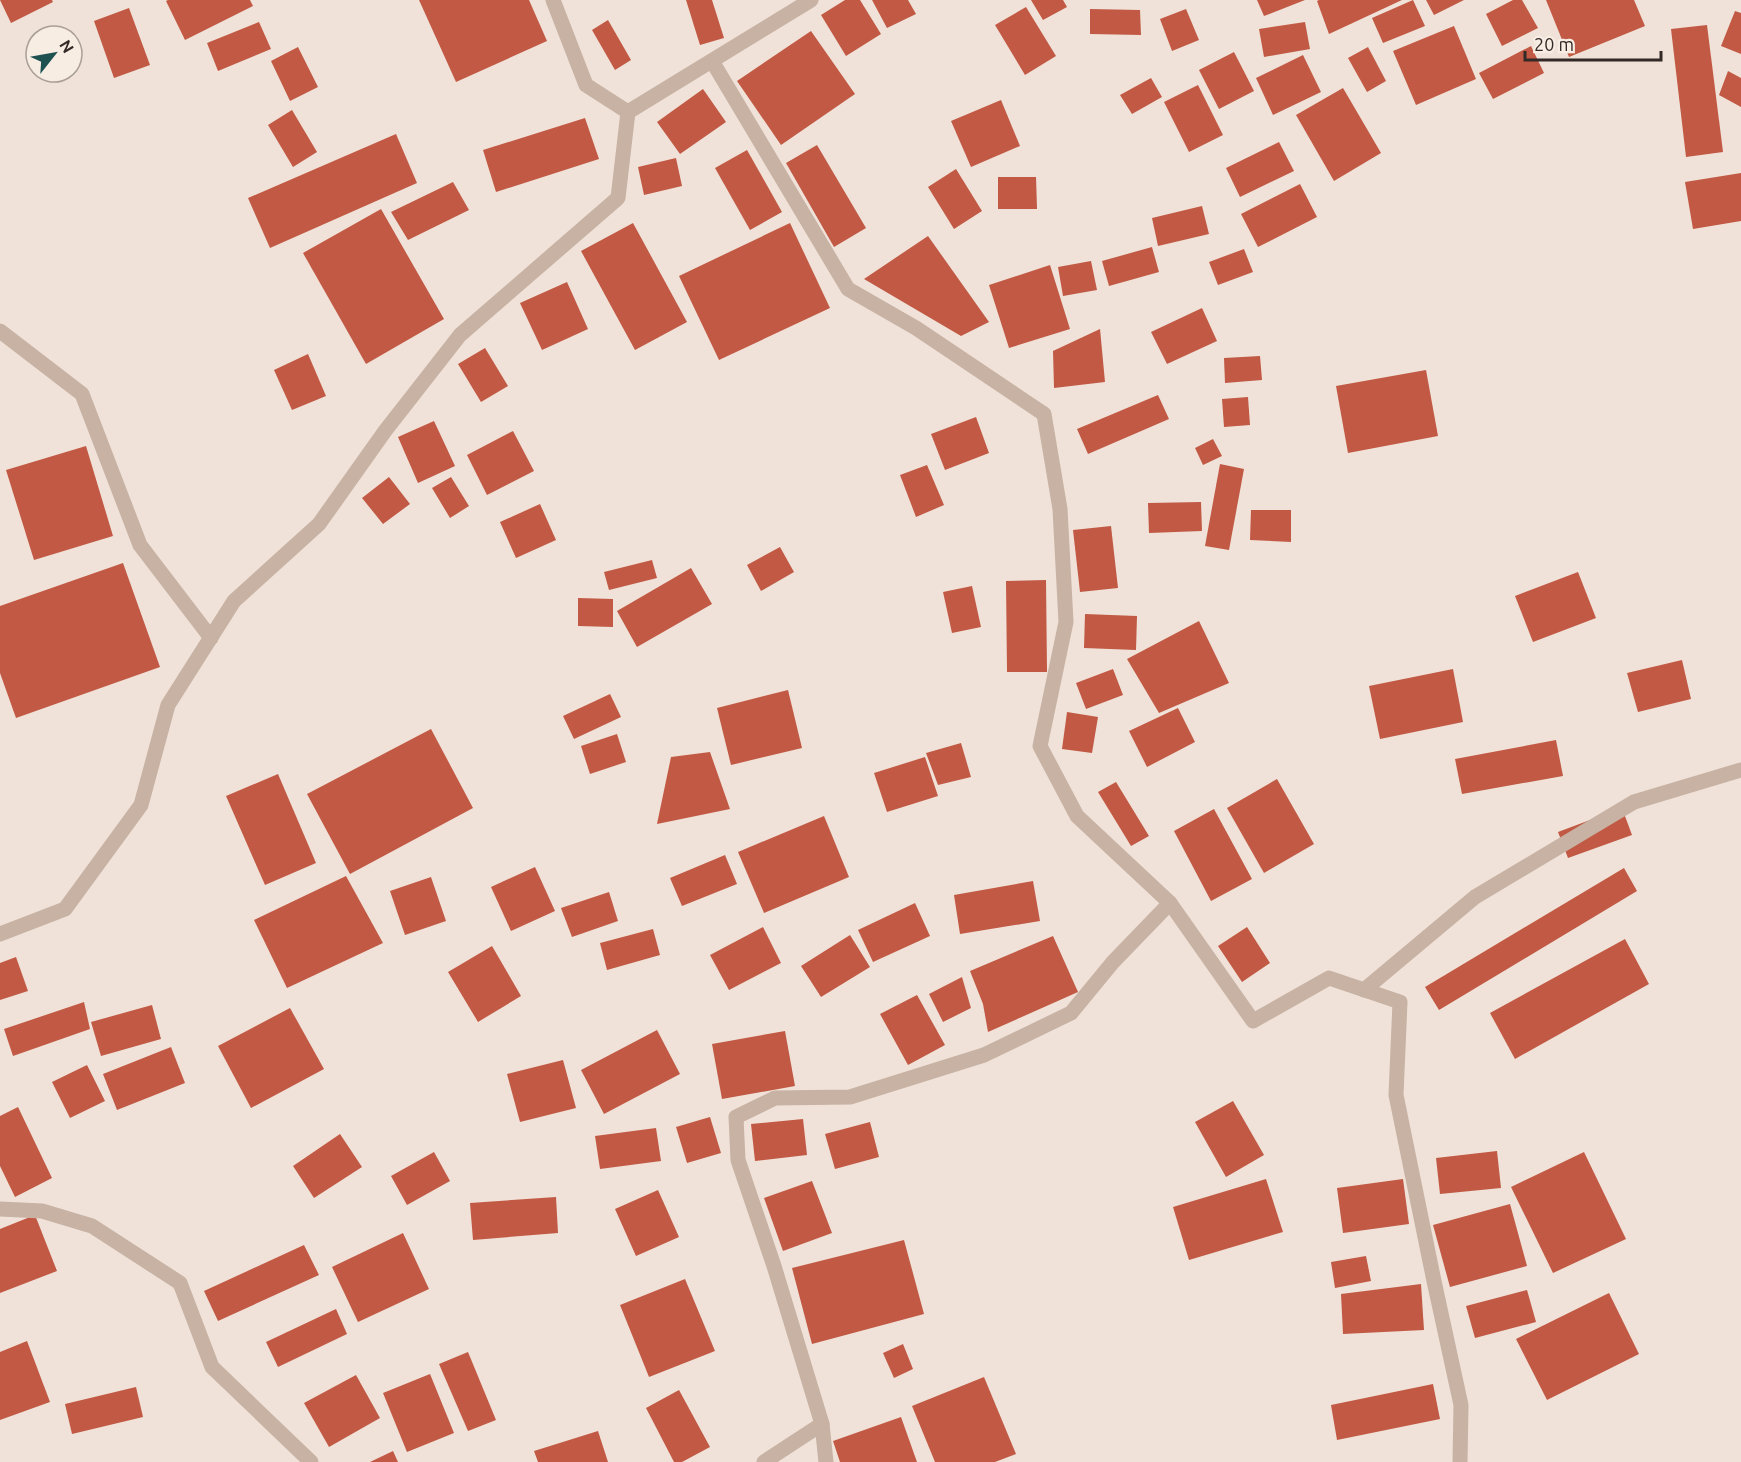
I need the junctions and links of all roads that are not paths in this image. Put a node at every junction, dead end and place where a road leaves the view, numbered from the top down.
1 (553, 0) edge
2 (811, 0) edge
3 (712, 61) junction
4 (628, 112) junction
5 (0, 331) edge
6 (211, 638) junction
7 (1741, 770) edge
8 (1170, 903) junction
9 (0, 934) edge
10 (1364, 990) junction
11 (0, 1209) edge
12 (822, 1424) junction
13 (311, 1462) edge
14 (764, 1462) edge
15 (826, 1462) edge
16 (1460, 1462) edge

1 - 4 street
2 - 3 street
3 - 4 street
3 - 8 street
4 - 6 street
5 - 6 street
6 - 9 street
7 - 10 street
8 - 10 street
8 - 12 street
10 - 16 street
11 - 13 street
12 - 14 street
12 - 15 street

